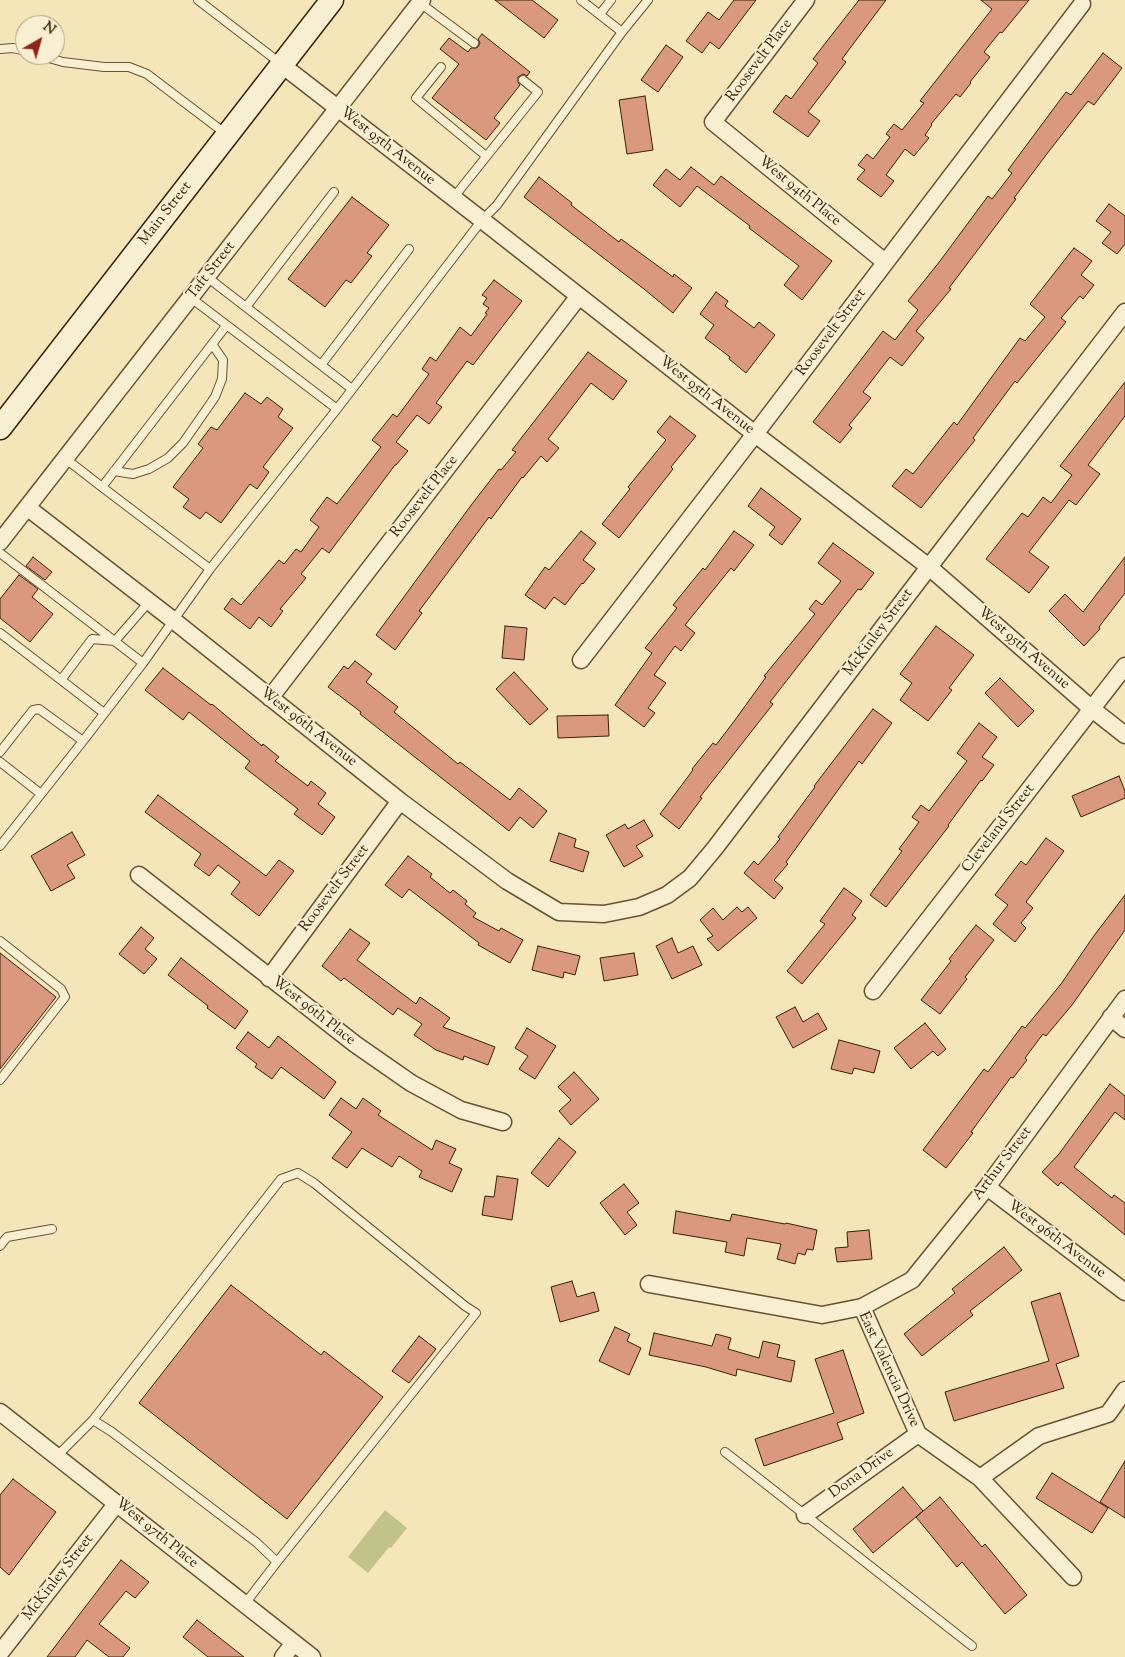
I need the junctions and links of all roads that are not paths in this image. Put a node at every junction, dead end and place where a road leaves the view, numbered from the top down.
1 (198, 0) edge
2 (332, 0) edge
3 (581, 0) edge
4 (611, 0) edge
5 (648, 0) edge
6 (806, 0) edge
7 (421, 1) edge
8 (1082, 4) dead end
9 (600, 14) junction
10 (622, 32) junction
11 (474, 44) dead end
12 (0, 49) edge
13 (15, 49) edge
14 (65, 62) edge
15 (282, 65) junction
16 (441, 67) dead end
17 (522, 80) dead end
18 (338, 109) junction
19 (713, 122) joint
20 (227, 136) junction
21 (486, 156) junction
22 (334, 192) dead end
23 (454, 197) junction
24 (482, 220) junction
25 (409, 249) dead end
26 (885, 262) junction
27 (207, 277) junction
28 (579, 296) junction
29 (191, 298) junction
30 (246, 307) junction
31 (1125, 312) edge
32 (226, 326) junction
33 (212, 344) junction
34 (321, 365) junction
35 (352, 389) junction
36 (337, 409) junction
37 (0, 428) edge
38 (755, 434) junction
39 (66, 459) junction
40 (114, 471) junction
41 (102, 487) junction
42 (28, 508) junction
43 (0, 542) edge
44 (0, 553) edge
45 (928, 567) junction
46 (210, 569) junction
47 (148, 603) junction
48 (173, 620) junction
49 (0, 633) edge
50 (115, 641) junction
51 (581, 660) dead end
52 (143, 663) junction
53 (1125, 666) edge
54 (61, 680) junction
55 (270, 698) junction
56 (1092, 709) junction
57 (104, 713) junction
58 (1125, 735) edge
59 (83, 741) junction
60 (0, 752) edge
61 (0, 762) edge
62 (41, 794) junction
63 (400, 801) junction
64 (0, 846) edge
65 (139, 875) dead end
66 (604, 914) joint
67 (0, 941) edge
68 (269, 978) junction
69 (873, 991) dead end
70 (1125, 999) edge
71 (1111, 1017) junction
72 (1125, 1029) edge
73 (0, 1080) edge
74 (503, 1122) dead end
75 (987, 1187) junction
76 (52, 1229) dead end
77 (0, 1246) edge
78 (649, 1284) dead end
79 (1125, 1292) edge
80 (862, 1307) junction
81 (1125, 1390) edge
82 (0, 1412) edge
83 (93, 1420) junction
84 (918, 1434) junction
85 (725, 1452) dead end
86 (57, 1456) junction
87 (980, 1478) junction
88 (117, 1503) junction
89 (805, 1515) junction
90 (277, 1562) junction
91 (1073, 1578) dead end
92 (244, 1605) junction
93 (294, 1643) junction
94 (972, 1646) dead end
95 (0, 1653) edge
96 (283, 1657) edge
97 (312, 1657) edge

1 - 15 lane
2 - 15 main road, Main Street
3 - 9 lane
4 - 9 lane
5 - 10 lane
6 - 19 street, Roosevelt Place
7 - 11 lane
7 - 18 street, Taft Street
8 - 26 street, Roosevelt Street
9 - 10 lane
10 - 24 lane
12 - 13 lane
14 - 20 lane
15 - 18 street, West 95th Avenue
15 - 20 main road, Main Street
16 - 21 lane
17 - 21 lane
18 - 23 street, West 95th Avenue
18 - 27 street, Taft Street
19 - 26 street, West 94th Place
20 - 37 main road, Main Street
21 - 23 lane
22 - 30 lane
23 - 24 street, West 95th Avenue
24 - 28 street, West 95th Avenue
24 - 35 lane
25 - 34 lane
26 - 38 street, Roosevelt Street
27 - 29 street, Taft Street
27 - 30 lane
28 - 38 street, West 95th Avenue
28 - 55 street, Roosevelt Place
29 - 32 lane
29 - 39 street, Taft Street
30 - 34 lane
31 - 45 street, McKinley Street
32 - 33 lane
32 - 36 lane
33 - 40 lane
33 - 40 lane
34 - 35 lane
35 - 36 lane
36 - 46 lane
38 - 45 street, West 95th Avenue
38 - 51 street, Roosevelt Street
39 - 41 lane
39 - 42 street, Taft Street
40 - 41 lane
41 - 46 lane
42 - 43 street, Taft Street
42 - 47 street, West 96th Avenue
44 - 50 lane
45 - 56 street, West 95th Avenue
45 - 66 street, McKinley Street
46 - 48 lane
47 - 48 street, West 96th Avenue
47 - 50 lane
48 - 52 lane
48 - 55 street, West 96th Avenue
49 - 54 lane
50 - 52 lane
50 - 54 lane
52 - 57 lane
53 - 56 street, Cleveland Street
54 - 57 lane
55 - 63 street, West 96th Avenue
56 - 58 street, West 95th Avenue
56 - 69 street, Cleveland Street
57 - 59 lane
59 - 60 lane
59 - 62 lane
61 - 62 lane
62 - 64 lane
63 - 66 street, West 96th Avenue
63 - 68 street, Roosevelt Street
65 - 68 street, West 96th Place
67 - 73 lane
68 - 74 street, West 96th Place
70 - 71 street, Arthur Street
71 - 72 street
71 - 75 street, Arthur Street
75 - 79 street, West 96th Avenue
75 - 80 street, Arthur Street
76 - 77 lane
78 - 80 street, East Valencia Drive
80 - 84 street, East Valencia Drive
81 - 87 street
82 - 86 street, West 97th Place
83 - 86 lane
83 - 90 lane
83 - 90 lane
84 - 87 street, East Valencia Drive
84 - 89 street, Dona Drive
85 - 89 lane
86 - 88 street, West 97th Place
87 - 91 street, East Valencia Drive
88 - 92 street, West 97th Place
88 - 95 street, McKinley Street
89 - 94 lane
90 - 92 lane
92 - 93 street, West 97th Place
93 - 96 street
93 - 97 street, West 97th Place

